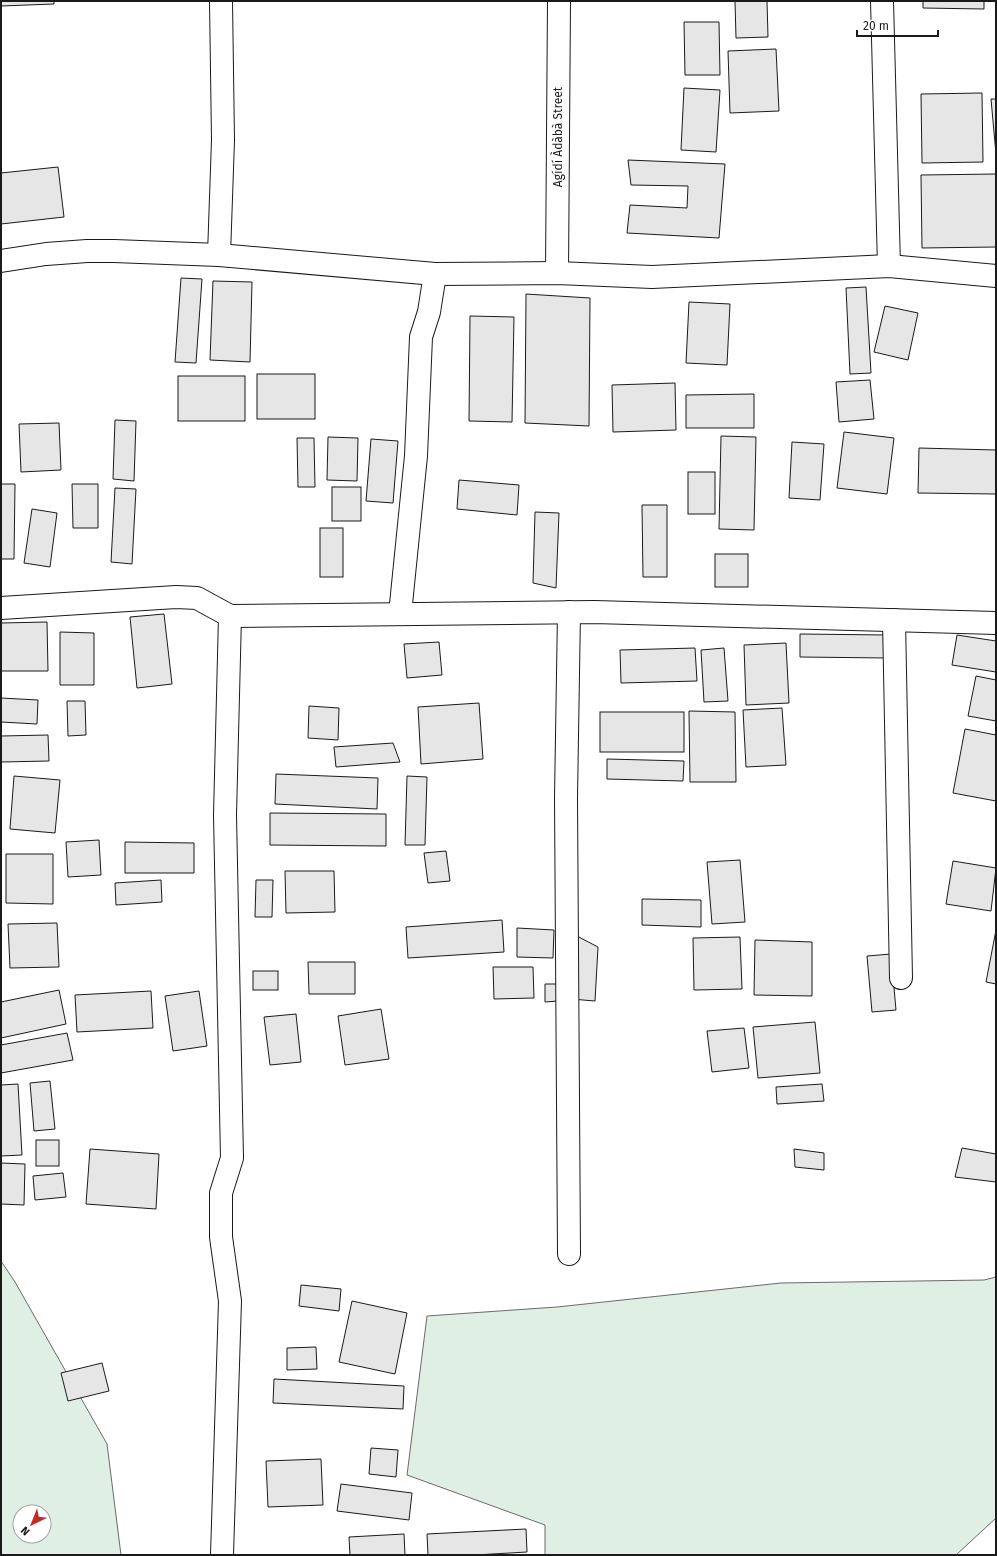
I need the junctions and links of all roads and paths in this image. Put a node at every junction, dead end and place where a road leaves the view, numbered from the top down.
1 (221, 1) edge
2 (559, 1) edge
3 (882, 1) edge
4 (219, 255) junction
5 (1, 261) edge
6 (888, 266) junction
7 (557, 273) junction
8 (436, 274) junction
9 (996, 276) edge
10 (1, 608) edge
11 (569, 612) junction
12 (400, 614) junction
13 (230, 616) junction
14 (894, 620) junction
15 (996, 623) edge
16 (901, 978) dead end
17 (570, 1254) dead end
18 (222, 1555) edge

1 - 4 street
2 - 7 street, Agídí Àdàbà Street
3 - 6 street
4 - 5 street
4 - 8 street
6 - 7 street
6 - 9 street
7 - 8 street
8 - 12 street
10 - 13 street
11 - 12 street
11 - 14 street
11 - 17 street
12 - 13 street
13 - 18 street
14 - 15 street
14 - 16 street

